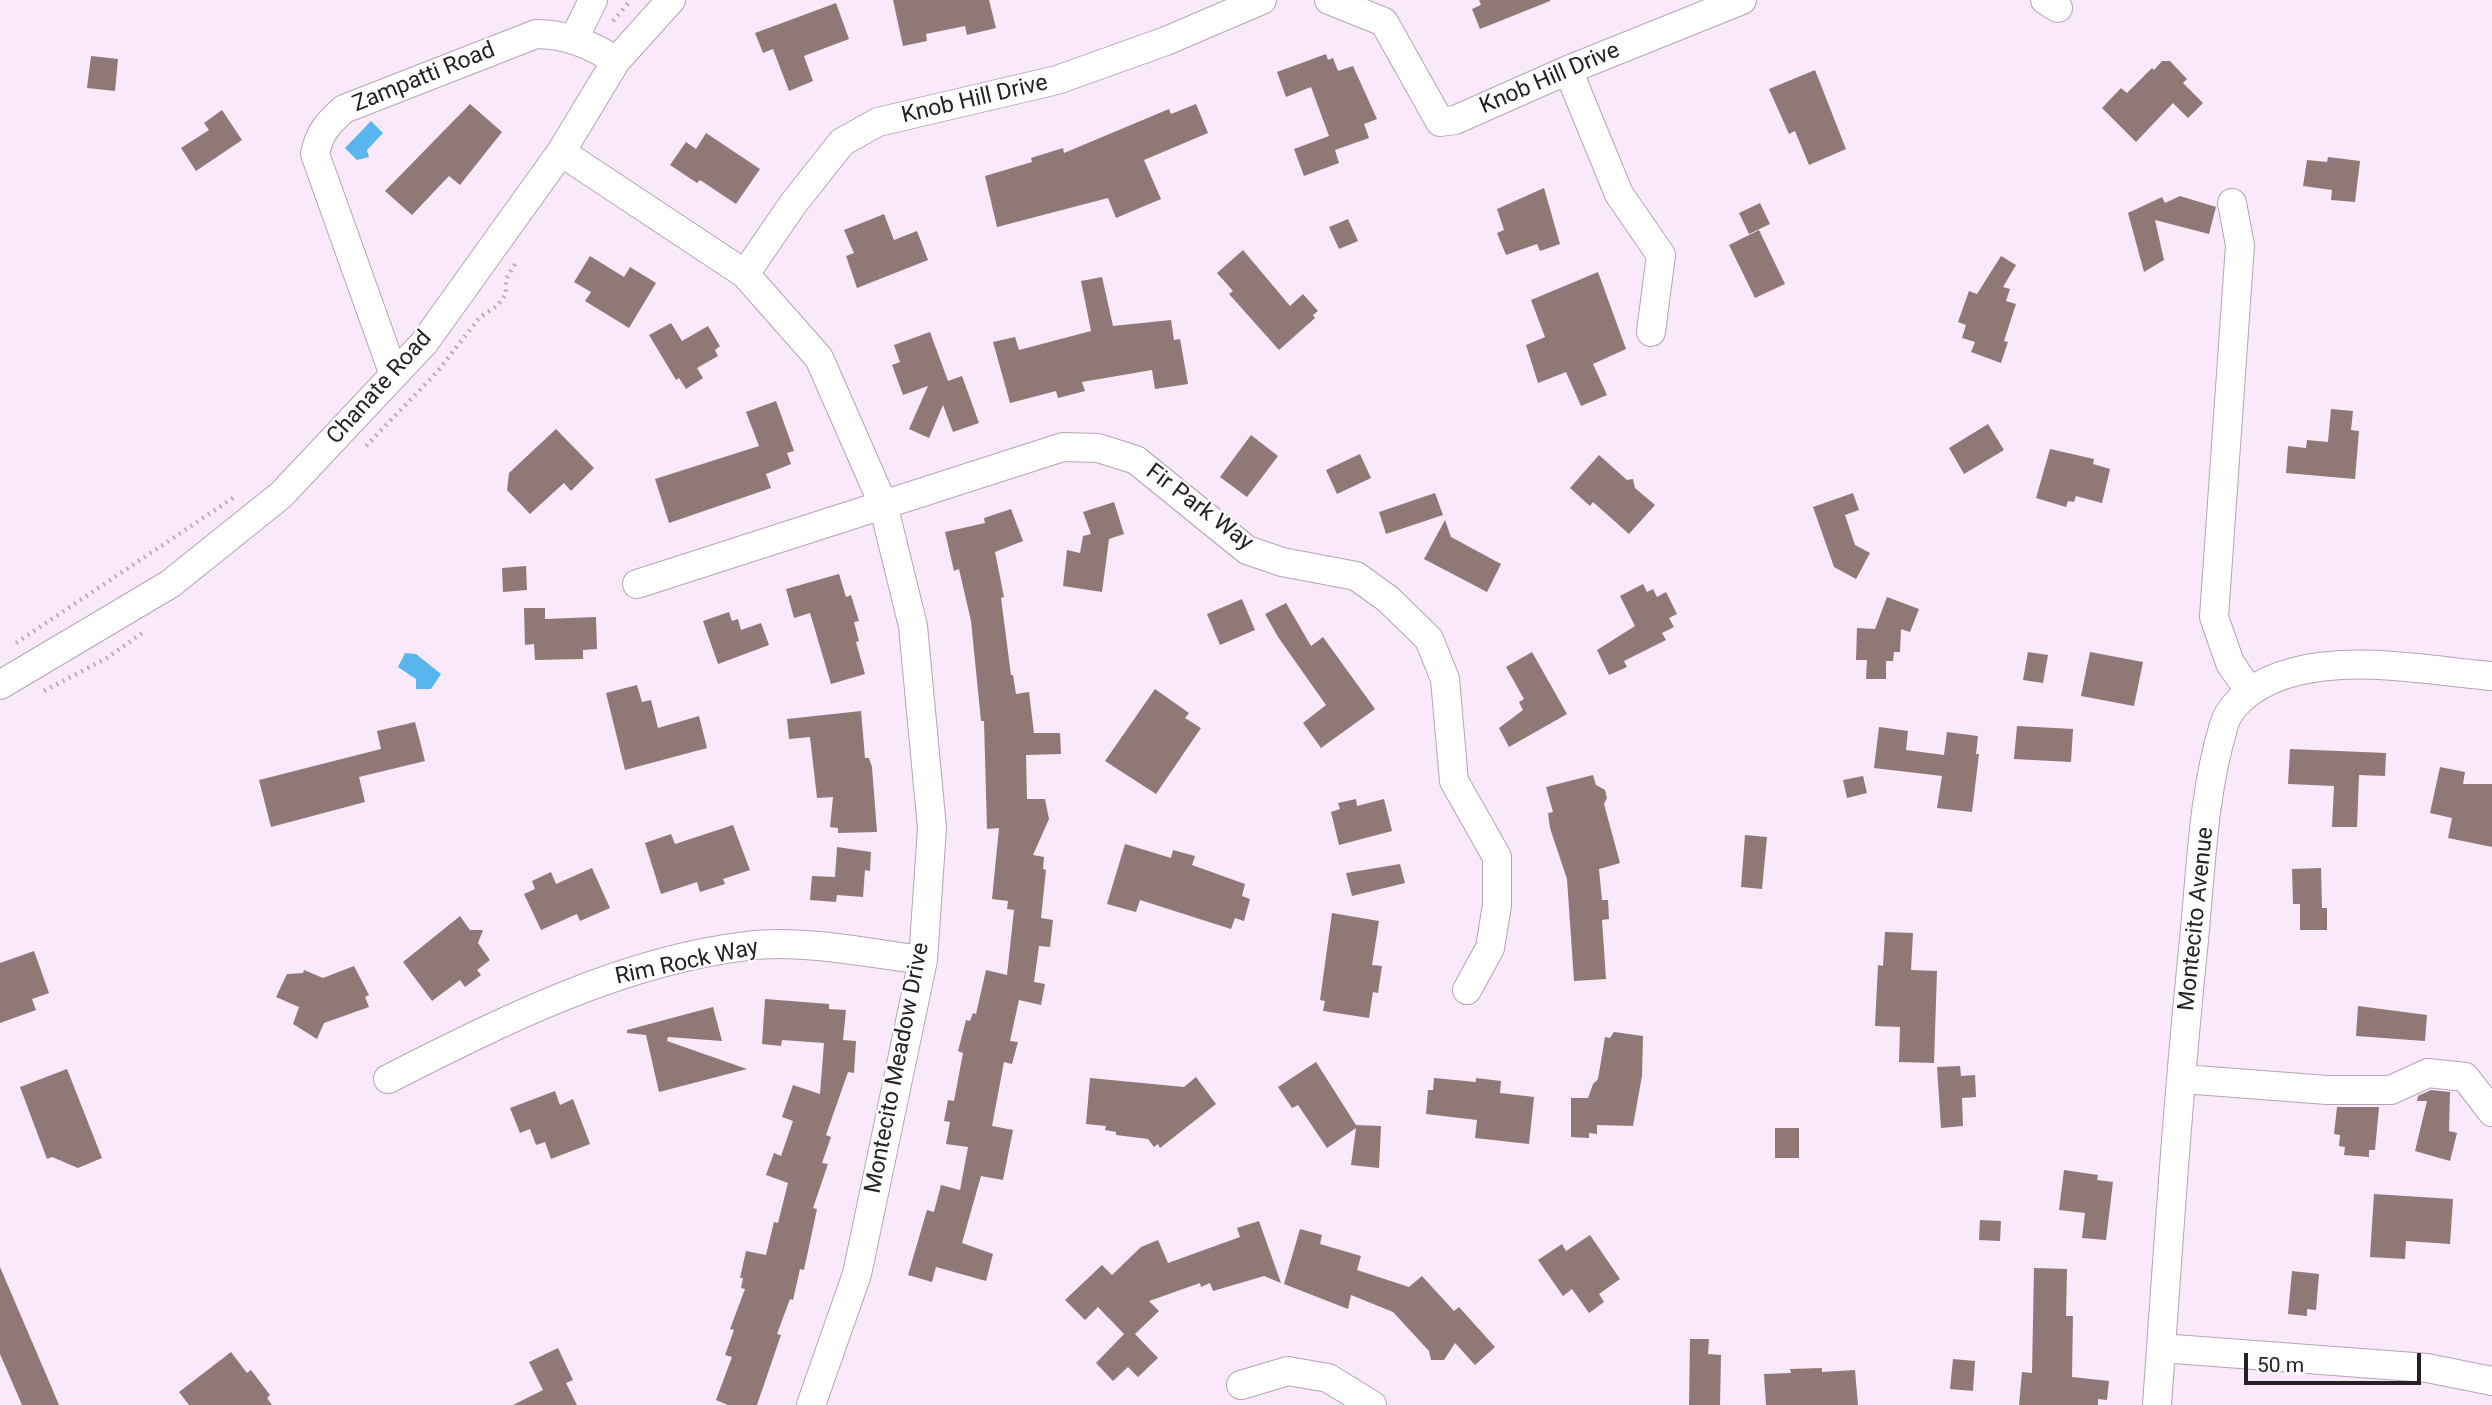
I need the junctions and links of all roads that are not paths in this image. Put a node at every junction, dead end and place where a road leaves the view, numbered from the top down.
1 (593, 0) edge
2 (671, 0) edge
3 (1262, 0) edge
4 (1329, 0) edge
5 (1742, 0) edge
6 (574, 40) junction
7 (617, 61) junction
8 (1569, 70) junction
9 (561, 152) junction
10 (2232, 203) dead end
11 (744, 275) junction
12 (1651, 332) dead end
13 (394, 375) junction
14 (883, 504) junction
15 (637, 584) dead end
16 (2492, 676) edge
17 (0, 685) edge
18 (2250, 692) junction
19 (923, 960) junction
20 (1467, 990) dead end
21 (388, 1079) dead end
22 (2183, 1079) junction
23 (2492, 1112) edge
24 (2161, 1348) junction
25 (2492, 1381) edge
26 (1241, 1385) dead end
27 (811, 1405) edge
28 (1372, 1405) edge
29 (2157, 1405) edge

1 - 6 street
2 - 7 street, Chanate Road
3 - 11 street, Knob Hill Drive
4 - 8 street, Knob Hill Drive
5 - 8 street, Knob Hill Drive
6 - 7 street, Zampatti Road
6 - 13 street, Zampatti Road
7 - 9 street, Chanate Road
8 - 12 street
9 - 11 street, Montecito Meadow Drive
9 - 13 street, Chanate Road
10 - 18 street
11 - 14 street, Montecito Meadow Drive
13 - 17 street, Chanate Road
14 - 15 street, Fir Park Way
14 - 19 street, Montecito Meadow Drive
14 - 20 street, Fir Park Way
16 - 18 street, Montecito Avenue
18 - 22 street, Montecito Avenue
19 - 21 street, Rim Rock Way
19 - 27 street, Montecito Meadow Drive
22 - 23 street
22 - 24 street, Montecito Avenue
24 - 25 street
24 - 29 street, Montecito Avenue
26 - 28 street

